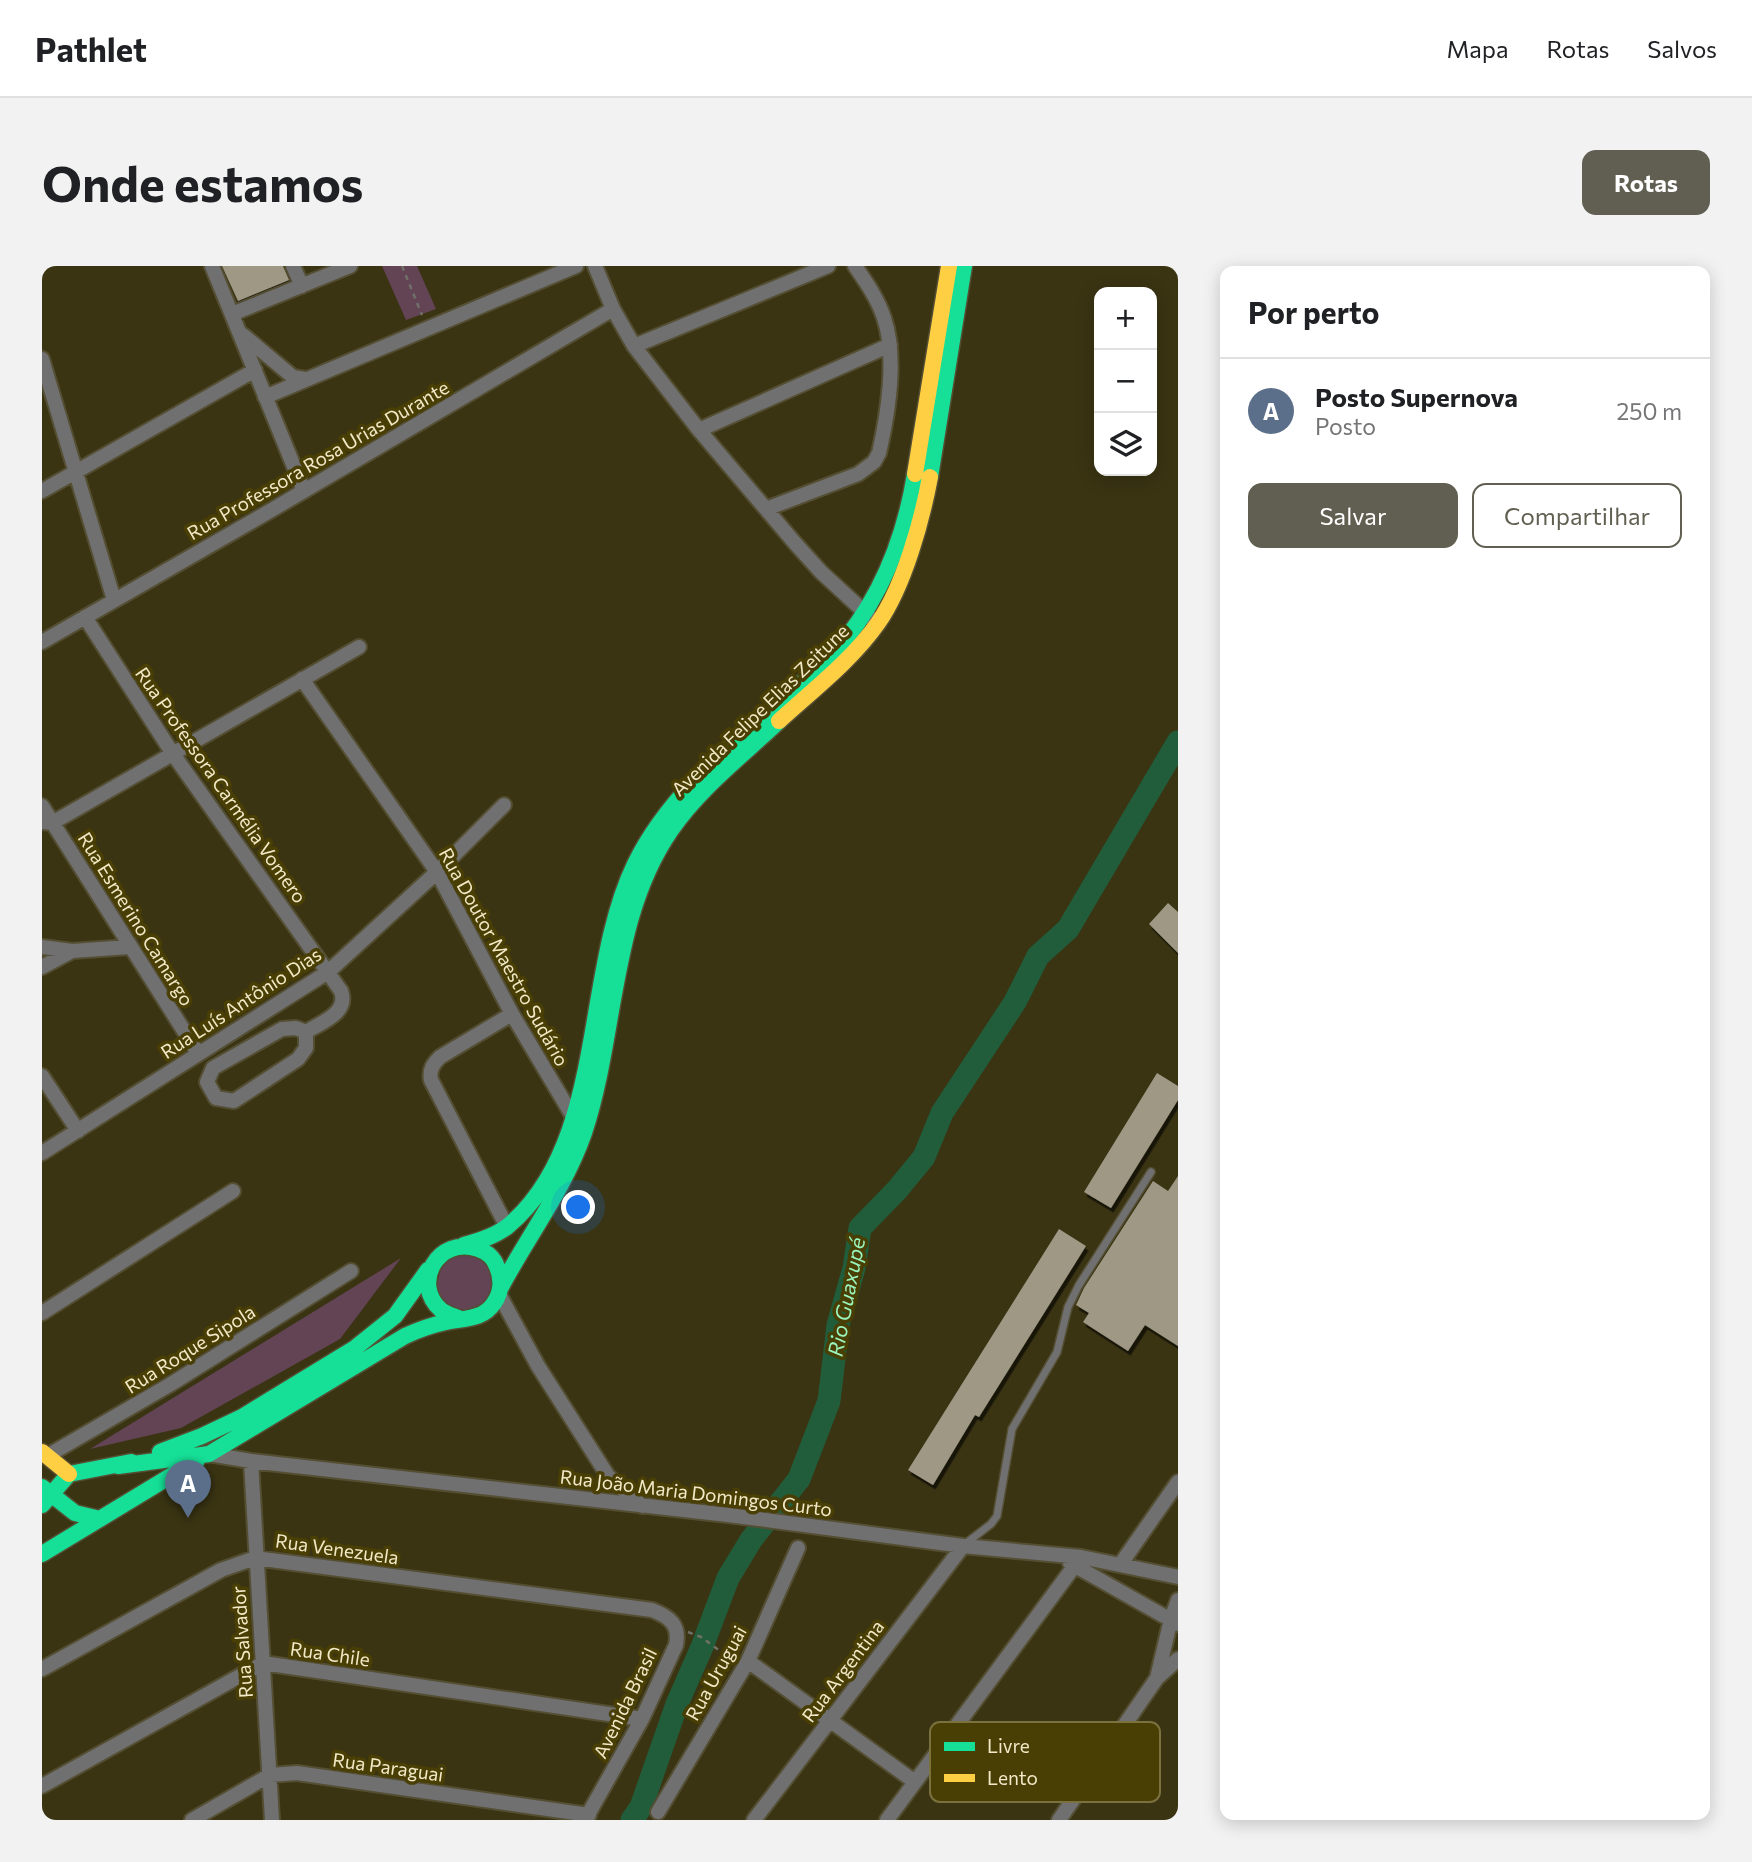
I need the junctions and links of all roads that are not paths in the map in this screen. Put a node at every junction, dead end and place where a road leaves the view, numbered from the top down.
1 (212, 266) edge
2 (293, 266) edge
3 (350, 266) edge
4 (576, 266) edge
5 (595, 266) edge
6 (828, 266) edge
7 (855, 266) edge
8 (949, 266) edge
9 (964, 266) edge
10 (302, 286) junction
11 (613, 309) junction
12 (232, 314) junction
13 (241, 334) junction
14 (890, 345) junction
15 (634, 346) junction
16 (42, 359) edge
17 (255, 370) junction
18 (306, 379) junction
19 (265, 397) junction
20 (699, 430) junction
21 (75, 472) junction
22 (42, 491) edge
23 (304, 491) junction
24 (766, 509) junction
25 (114, 600) junction
26 (865, 614) junction
27 (85, 617) junction
28 (878, 623) junction
29 (42, 642) edge
30 (359, 646) dead end
31 (302, 679) junction
32 (173, 754) junction
33 (503, 805) dead end
34 (42, 806) edge
35 (47, 822) edge
36 (437, 872) junction
37 (42, 947) edge
38 (129, 947) junction
39 (72, 951) junction
40 (42, 967) edge
41 (328, 972) junction
42 (512, 1014) junction
43 (306, 1032) junction
44 (198, 1053) junction
45 (42, 1076) edge
46 (579, 1125) junction
47 (78, 1131) junction
48 (42, 1153) edge
49 (1151, 1172) dead end
50 (233, 1191) dead end
51 (507, 1227) junction
52 (464, 1245) junction
53 (431, 1266) junction
54 (351, 1271) dead end
55 (500, 1291) junction
56 (42, 1313) edge
57 (460, 1319) junction
58 (44, 1454) edge
59 (209, 1454) junction
60 (251, 1461) junction
61 (69, 1474) junction
62 (608, 1476) junction
63 (123, 1479) junction
64 (1178, 1482) edge
65 (45, 1496) edge
66 (605, 1502) junction
67 (642, 1506) junction
68 (100, 1519) junction
69 (963, 1546) junction
70 (798, 1548) dead end
71 (42, 1554) edge
72 (255, 1558) junction
73 (1079, 1561) junction
74 (1121, 1565) junction
75 (1178, 1577) edge
76 (1178, 1600) edge
77 (652, 1610) joint
78 (1174, 1621) edge
79 (1178, 1659) edge
80 (263, 1663) junction
81 (746, 1665) junction
82 (42, 1669) edge
83 (1157, 1678) junction
84 (642, 1719) junction
85 (830, 1720) junction
86 (960, 1722) edge
87 (1127, 1722) edge
88 (930, 1762) edge
89 (270, 1775) junction
90 (915, 1782) junction
91 (42, 1786) edge
92 (1071, 1802) edge
93 (657, 1812) dead end
94 (587, 1817) edge
95 (192, 1820) edge
96 (272, 1820) edge
97 (754, 1820) edge
98 (887, 1820) edge
99 (1059, 1820) edge

1 - 12 street
2 - 10 street
3 - 10 street
4 - 18 street
5 - 11 street
6 - 15 street
7 - 14 street
8 - 26 main road, Avenida Felipe Elias Zeitune
9 - 28 main road, Avenida Felipe Elias Zeitune
10 - 12 street
11 - 15 street
11 - 23 street, Rua Professora Rosa Urias Durante
12 - 13 street
13 - 17 street
13 - 18 street
14 - 20 street
14 - 24 street
15 - 20 street
16 - 21 street
17 - 19 street
17 - 21 street
18 - 19 street
19 - 23 street
20 - 24 street
21 - 22 street
21 - 25 street
23 - 25 street, Rua Professora Rosa Urias Durante
24 - 26 street
25 - 27 street, Rua Professora Rosa Urias Durante
26 - 28 street
26 - 46 main road, Avenida Felipe Elias Zeitune
27 - 29 street, Rua Professora Rosa Urias Durante
27 - 32 street, Rua Professora Carmélia Vomero
28 - 46 main road, Avenida Felipe Elias Zeitune
30 - 31 street
31 - 32 street
31 - 36 street, Rua Doutor Maestro Sudário
32 - 35 street
32 - 41 street, Rua Professora Carmélia Vomero
33 - 36 street, Rua Luís Antônio Dias
34 - 35 street, Rua Esmerino Camargo
35 - 38 street, Rua Esmerino Camargo
36 - 41 street, Rua Luís Antônio Dias
36 - 42 street, Rua Doutor Maestro Sudário
37 - 39 street
38 - 39 street
38 - 44 street, Rua Esmerino Camargo
39 - 40 street
41 - 43 street, Rua Professora Carmélia Vomero
41 - 44 street, Rua Luís Antônio Dias
42 - 46 street, Rua Doutor Maestro Sudário
42 - 51 street
43 - 43 street
44 - 47 street, Rua Luís Antônio Dias
45 - 47 street
46 - 51 main road, Avenida Felipe Elias Zeitune
46 - 55 main road, Avenida Felipe Elias Zeitune
47 - 48 street, Rua Luís Antônio Dias
49 - 69 lane
50 - 56 street
51 - 52 main road, Avenida Felipe Elias Zeitune
52 - 53 main road
52 - 55 main road
53 - 57 main road
53 - 63 main road
54 - 58 street, Rua Roque Sipola
55 - 57 main road
55 - 62 street
57 - 59 main road
58 - 61 main road
59 - 60 street, Rua João Maria Domingos Curto
59 - 63 main road
59 - 63 main road
60 - 66 street, Rua João Maria Domingos Curto
60 - 72 street, Rua Salvador
61 - 63 main road
61 - 65 main road
62 - 66 street
62 - 67 street
63 - 68 main road
64 - 74 street
65 - 68 main road
66 - 67 street, Rua João Maria Domingos Curto
67 - 69 street, Rua João Maria Domingos Curto
68 - 71 main road
69 - 73 street, Rua João Maria Domingos Curto
69 - 85 street, Rua Argentina
70 - 81 street, Rua Uruguai
72 - 77 street, Rua Venezuela
72 - 80 street, Rua Salvador
72 - 82 street, Rua Venezuela
73 - 74 street, Rua João Maria Domingos Curto
73 - 78 street
73 - 86 street
74 - 75 street, Rua João Maria Domingos Curto
76 - 78 street
77 - 84 street, Avenida Brasil
78 - 83 street
79 - 83 street
80 - 84 street, Rua Chile
80 - 89 street, Rua Salvador
80 - 91 street, Rua Chile
81 - 85 street
81 - 93 street, Rua Uruguai
83 - 87 street
84 - 94 street, Avenida Brasil
85 - 90 street
85 - 97 street, Rua Argentina
88 - 90 street
89 - 94 street, Rua Paraguai
89 - 95 street, Rua Paraguai
89 - 96 street, Rua Salvador
90 - 98 street
92 - 99 street

